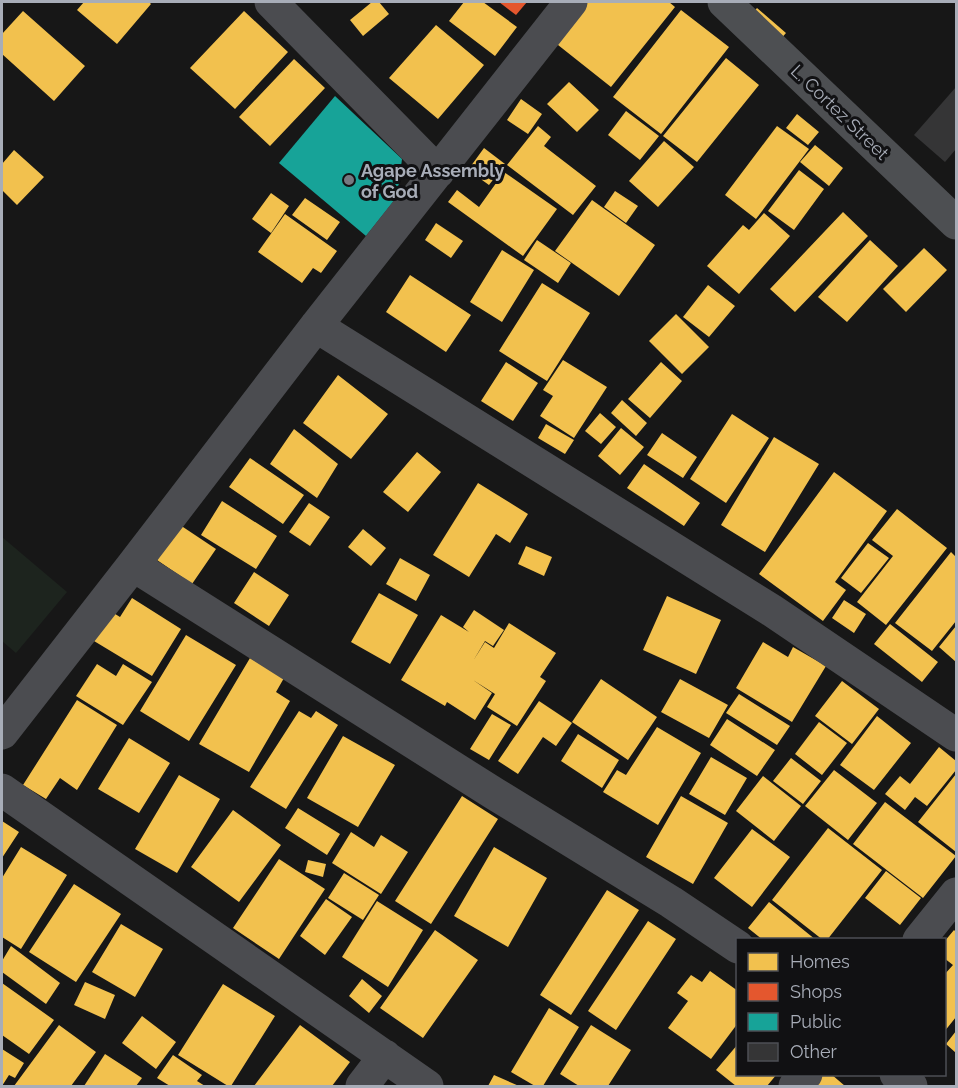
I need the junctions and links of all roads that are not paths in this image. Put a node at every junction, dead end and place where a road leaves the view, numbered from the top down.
1 (271, 2) edge
2 (571, 2) edge
3 (724, 2) edge
4 (438, 172) junction
5 (957, 223) edge
6 (316, 326) junction
7 (133, 566) junction
8 (2, 733) edge
9 (957, 735) edge
10 (2, 790) edge
11 (957, 894) edge
12 (920, 938) edge
13 (736, 946) edge
14 (385, 1056) junction
15 (898, 1076) edge
16 (362, 1086) edge
17 (427, 1086) edge
18 (911, 1086) edge

1 - 4 street
2 - 4 street
3 - 5 main road, L. Cortez Street
4 - 6 street
6 - 7 street
6 - 9 street
7 - 8 street
7 - 13 street
10 - 14 street
11 - 12 street
14 - 16 street
14 - 17 street
15 - 18 street

